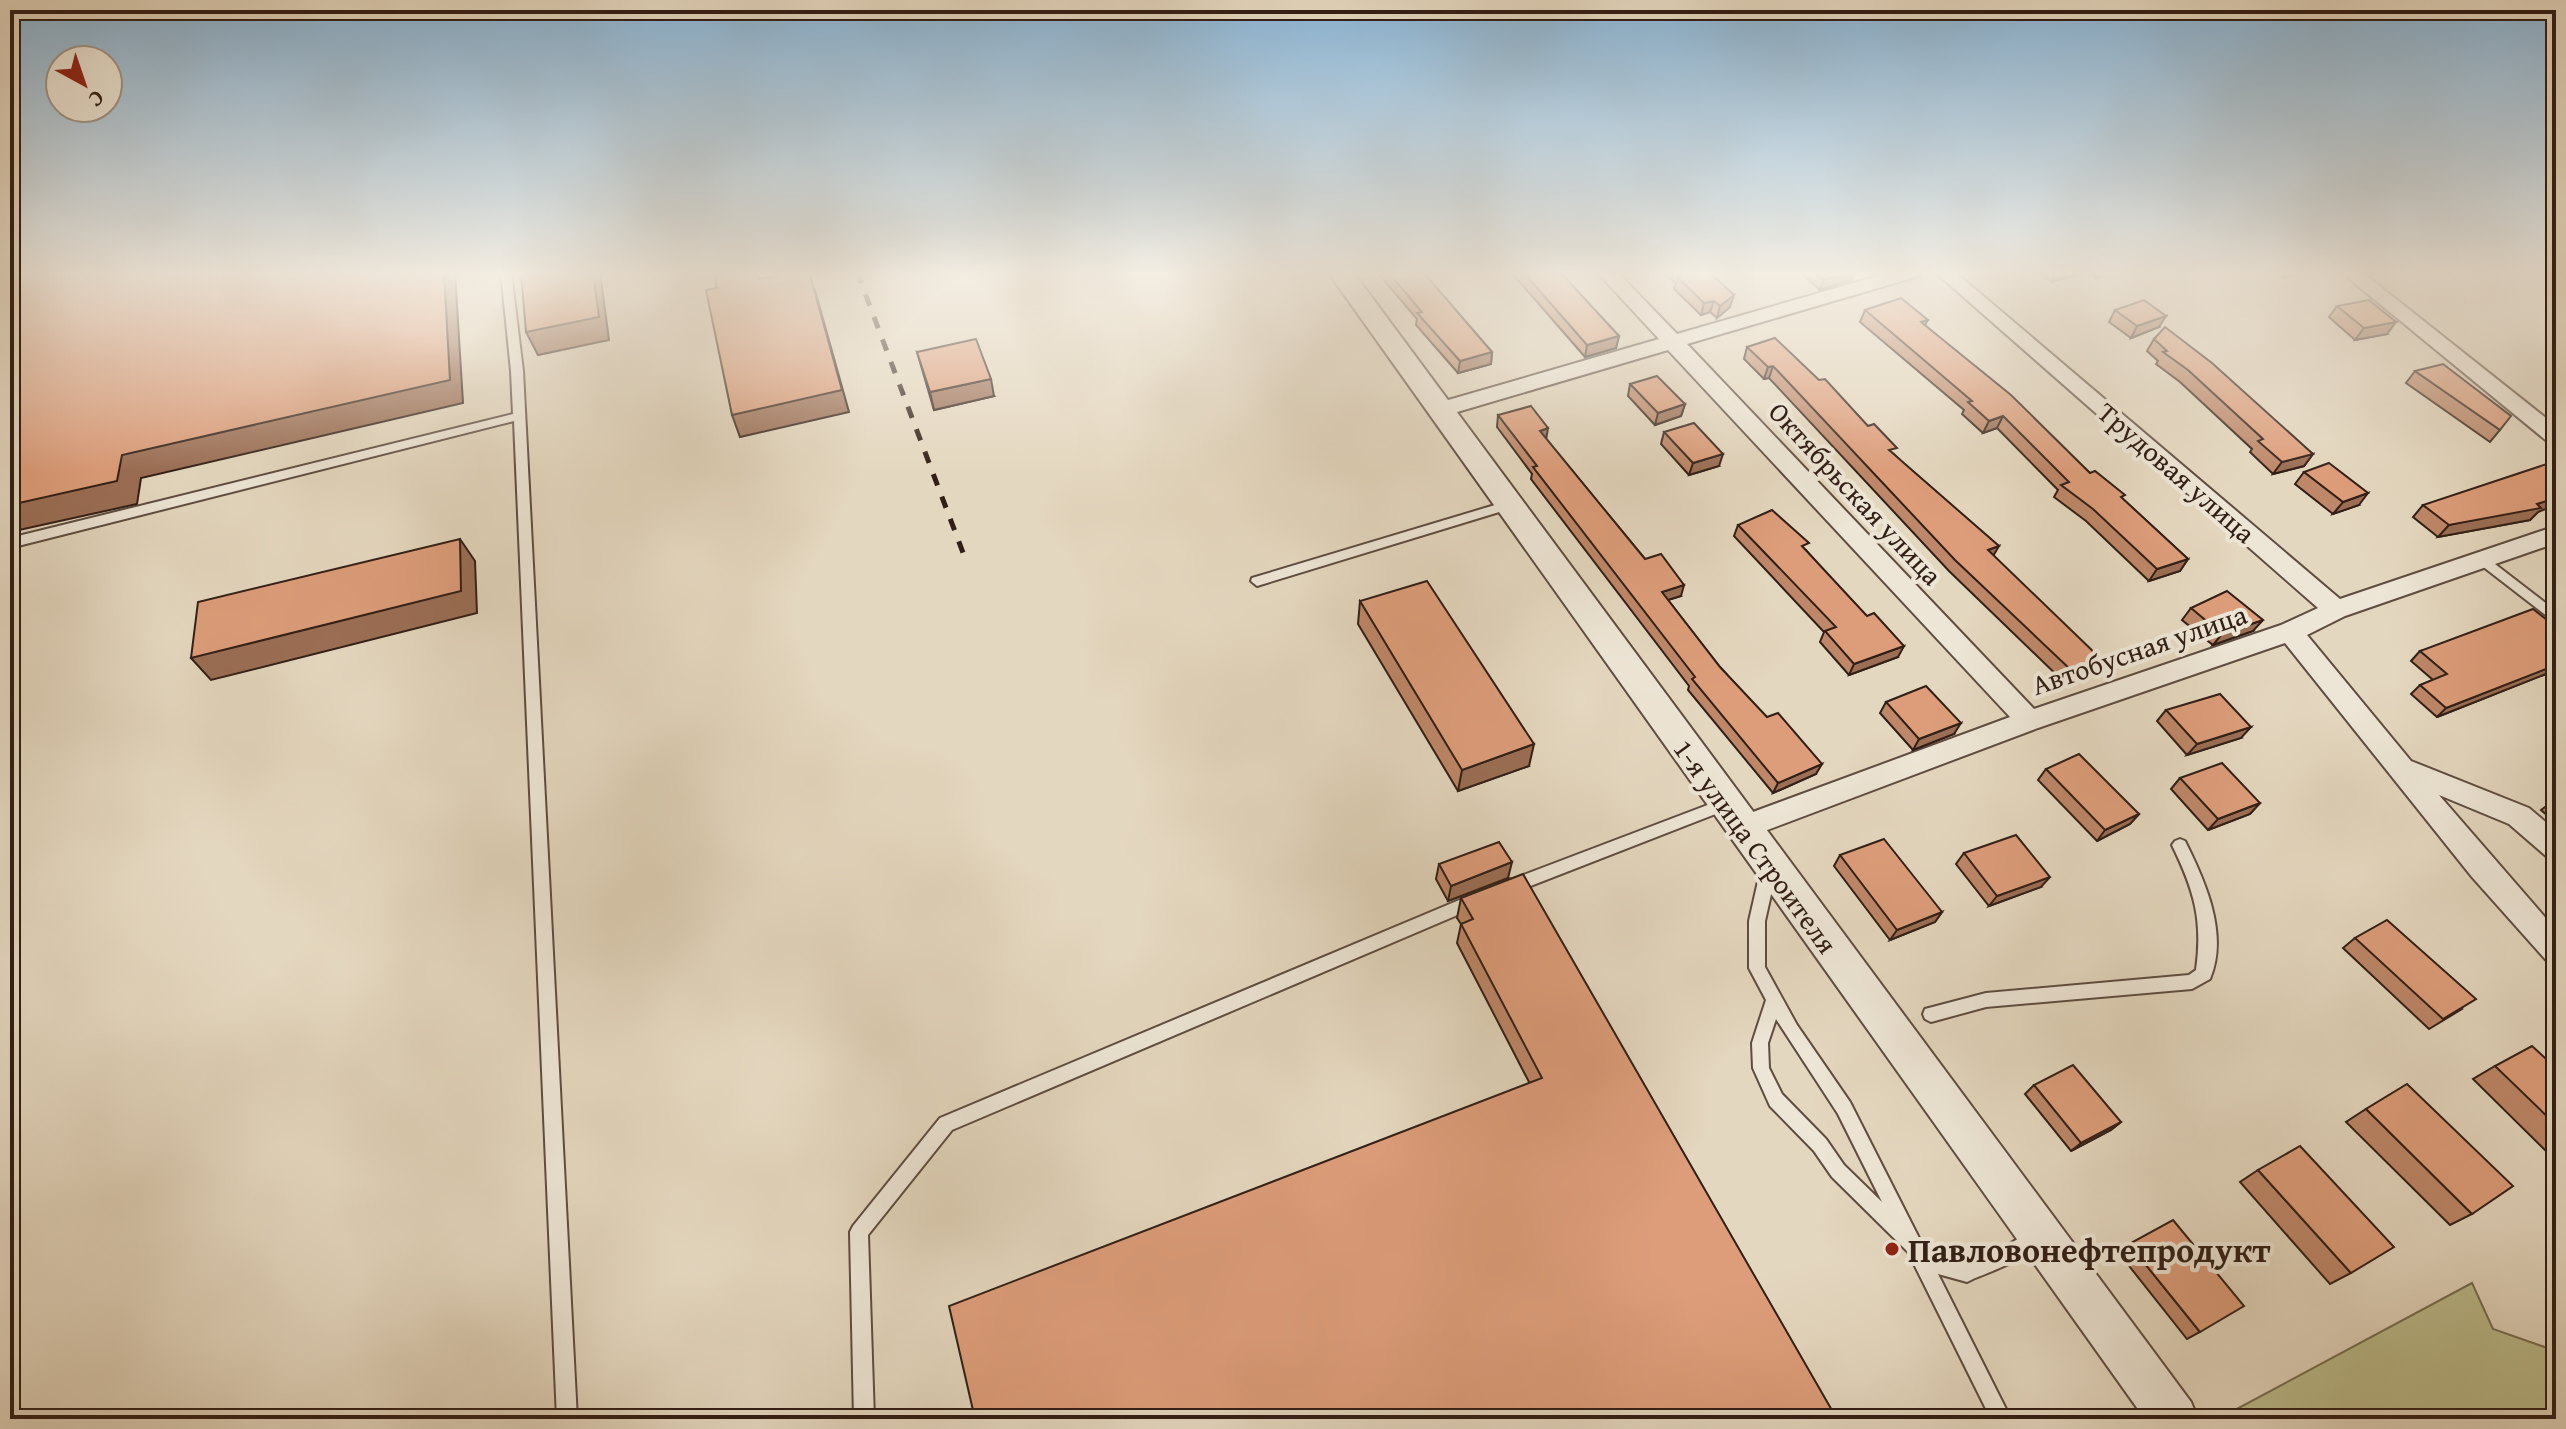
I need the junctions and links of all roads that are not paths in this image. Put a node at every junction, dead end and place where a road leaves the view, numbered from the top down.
1 (512, 339) edge
2 (1388, 339) edge
3 (1671, 339) edge
4 (1681, 339) edge
5 (2021, 339) edge
6 (2433, 339) edge
7 (1673, 341) junction
8 (1439, 410) junction
9 (519, 416) junction
10 (2556, 437) edge
11 (1505, 506) junction
12 (2556, 534) edge
13 (10, 543) edge
14 (2482, 559) junction
15 (1257, 581) dead end
16 (2336, 610) junction
17 (2556, 618) edge
18 (2290, 632) junction
19 (2029, 721) junction
20 (2404, 770) junction
21 (1735, 816) junction
22 (2180, 845) dead end
23 (2556, 848) edge
24 (1770, 863) junction
25 (2556, 951) edge
26 (1774, 1000) junction
27 (1931, 1014) dead end
28 (2039, 1235) junction
29 (1914, 1246) junction
30 (567, 1419) edge
31 (864, 1419) edge
32 (2001, 1419) edge
33 (2174, 1419) edge

1 - 9 lane
2 - 8 street, 1-я улица Строителя
3 - 7 street, Октябрьская улица
4 - 7 street
5 - 16 street, Трудовая улица
6 - 10 street
7 - 8 street
7 - 19 street, Октябрьская улица
8 - 11 street, 1-я улица Строителя
9 - 13 lane
9 - 30 lane
11 - 15 lane
11 - 21 street, 1-я улица Строителя
12 - 14 street, Автобусная улица
14 - 16 street, Автобусная улица
14 - 17 lane
16 - 18 street, Автобусная улица
18 - 19 street, Автобусная улица
18 - 20 street
19 - 21 street, Автобусная улица
20 - 23 street
20 - 25 street
21 - 24 street, 1-я улица Строителя
21 - 31 lane
22 - 27 lane
24 - 26 lane
24 - 28 street, 1-я улица Строителя
26 - 29 lane
26 - 29 lane
28 - 29 lane
28 - 33 street, 1-я улица Строителя
29 - 32 lane

